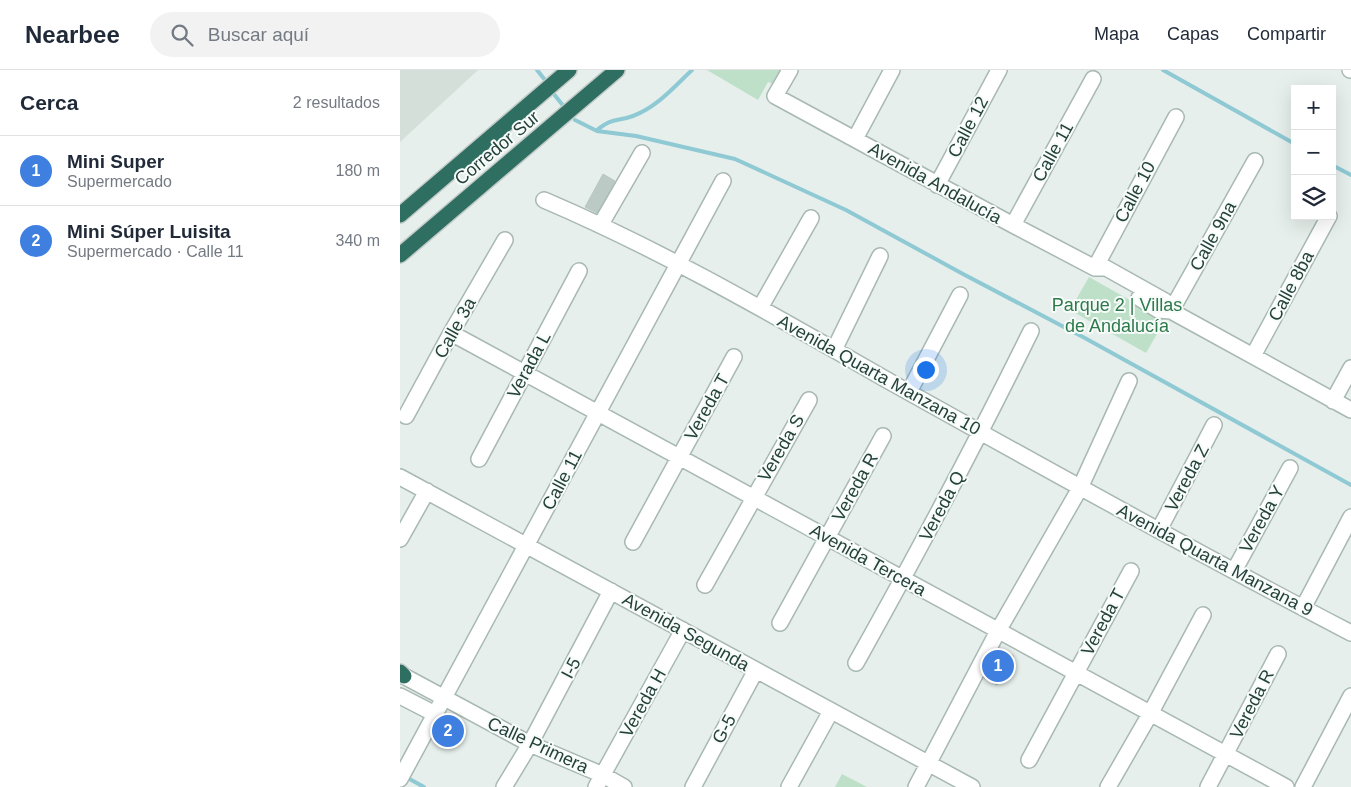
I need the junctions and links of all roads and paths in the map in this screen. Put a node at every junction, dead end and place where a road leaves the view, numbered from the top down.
1 (569, 70) edge
2 (617, 70) edge
3 (790, 70) edge
4 (892, 70) edge
5 (999, 70) edge
6 (1093, 79) dead end
7 (1176, 117) dead end
8 (855, 139) junction
9 (642, 153) dead end
10 (1255, 162) dead end
11 (723, 181) dead end
12 (938, 185) junction
13 (544, 200) dead end
14 (402, 214) edge
15 (811, 218) dead end
16 (1327, 220) edge
17 (601, 224) junction
18 (1013, 225) junction
19 (505, 240) dead end
20 (400, 255) edge
21 (880, 256) dead end
22 (678, 264) junction
23 (1095, 268) junction
24 (580, 271) dead end
25 (960, 294) dead end
26 (760, 308) junction
27 (1171, 311) junction
28 (1031, 331) dead end
29 (451, 333) junction
30 (834, 350) junction
31 (1253, 356) junction
32 (734, 358) dead end
33 (1351, 368) edge
34 (526, 373) junction
35 (1129, 381) dead end
36 (909, 392) junction
37 (809, 400) dead end
38 (1333, 401) junction
39 (1351, 410) edge
40 (598, 413) junction
41 (406, 416) dead end
42 (1214, 425) dead end
43 (981, 432) junction
44 (883, 436) dead end
45 (680, 457) junction
46 (479, 459) dead end
47 (1290, 468) dead end
48 (400, 477) edge
49 (1080, 488) junction
50 (427, 491) junction
51 (753, 497) junction
52 (1351, 517) edge
53 (1159, 530) junction
54 (827, 537) junction
55 (400, 539) edge
56 (633, 542) dead end
57 (526, 545) junction
58 (1234, 570) junction
59 (1131, 571) dead end
60 (903, 579) junction
61 (705, 585) dead end
62 (611, 591) junction
63 (1303, 608) junction
64 (1203, 615) dead end
65 (780, 623) dead end
66 (683, 630) junction
67 (998, 631) junction
68 (1351, 632) edge
69 (1278, 654) dead end
70 (856, 663) dead end
71 (756, 670) junction
72 (1076, 673) junction
73 (401, 674) edge
74 (400, 696) edge
75 (1351, 696) edge
76 (444, 698) junction
77 (832, 711) junction
78 (435, 714) junction
79 (1150, 714) junction
80 (530, 744) junction
81 (1226, 754) junction
82 (1029, 760) dead end
83 (929, 764) junction
84 (403, 774) edge
85 (600, 781) edge
86 (504, 787) edge
87 (624, 787) edge
88 (693, 787) edge
89 (789, 787) edge
90 (916, 787) edge
91 (972, 787) edge
92 (1108, 787) edge
93 (1208, 787) edge
94 (1286, 787) edge
95 (1303, 787) edge

1 - 14 highway, Corredor Sur
2 - 20 highway, Corredor Sur
3 - 8 street, Avenida Andalucía
4 - 8 street
5 - 12 street, Calle 12
6 - 18 street, Calle 11
7 - 23 street, Calle 10
8 - 12 street, Avenida Andalucía
9 - 17 street
10 - 27 street, Calle 9na
11 - 22 street, Calle 11
12 - 18 street, Avenida Andalucía
13 - 17 street, Avenida Quarta Manzana 10
15 - 26 street
16 - 31 street, Calle 8ba
17 - 22 street, Avenida Quarta Manzana 10
18 - 23 street, Avenida Andalucía
19 - 29 street, Calle 3a
21 - 30 street
22 - 26 street, Avenida Quarta Manzana 10
22 - 40 street, Calle 11
23 - 27 street, Avenida Andalucía
24 - 34 street, Verada L
25 - 36 street
26 - 30 street, Avenida Quarta Manzana 10
27 - 31 street, Avenida Andalucía
28 - 43 street, Vereda Q
29 - 34 street, Avenida Tercera
29 - 41 street, Calle 3a
30 - 36 street, Avenida Quarta Manzana 10
31 - 38 street, Avenida Andalucía
32 - 45 street, Vereda T
33 - 38 street
34 - 40 street, Avenida Tercera
34 - 46 street, Verada L
35 - 49 street
36 - 43 street, Avenida Quarta Manzana 10
37 - 51 street, Vereda S
38 - 39 street, Avenida Andalucía
40 - 45 street, Avenida Tercera
40 - 57 street, Calle 11
42 - 53 street, Vereda Z
43 - 49 street, Avenida Quarta Manzana 10
43 - 60 street, Vereda Q
44 - 54 street, Vereda R
45 - 51 street, Avenida Tercera
45 - 56 street, Vereda T
47 - 58 street, Vereda Y
48 - 50 street, Avenida Segunda
49 - 53 street, Avenida Quarta Manzana 9
49 - 67 street
50 - 55 street
50 - 57 street, Avenida Segunda
51 - 54 street, Avenida Tercera
51 - 61 street, Vereda S
52 - 63 street
53 - 58 street, Avenida Quarta Manzana 9
54 - 60 street, Avenida Tercera
54 - 65 street, Vereda R
57 - 62 street, Avenida Segunda
57 - 76 street, Calle 11
58 - 63 street, Avenida Quarta Manzana 9
59 - 72 street, Vereda T
60 - 67 street, Avenida Tercera
60 - 70 street, Vereda Q
62 - 66 street, Avenida Segunda
62 - 80 street, I-5
63 - 68 street, Avenida Quarta Manzana 9
64 - 79 street
66 - 71 street, Avenida Segunda
66 - 85 street, Vereda H
67 - 72 street, Avenida Tercera
67 - 83 street
69 - 81 street, Vereda R
71 - 77 street, Avenida Segunda
71 - 88 street, G-5
72 - 79 street, Avenida Tercera
72 - 82 street, Vereda T
73 - 76 street, Calle Primera
74 - 78 street
75 - 95 street
76 - 78 street, Calle 11
76 - 80 street, Calle Primera
77 - 83 street, Avenida Segunda
77 - 89 street
78 - 84 street, Calle 11
79 - 81 street, Avenida Tercera
79 - 92 street
80 - 85 street, Calle Primera
80 - 86 street, I-5
81 - 93 street, Vereda R
81 - 94 street, Avenida Tercera
83 - 90 street
83 - 91 street, Avenida Segunda
85 - 87 street, Calle Primera

